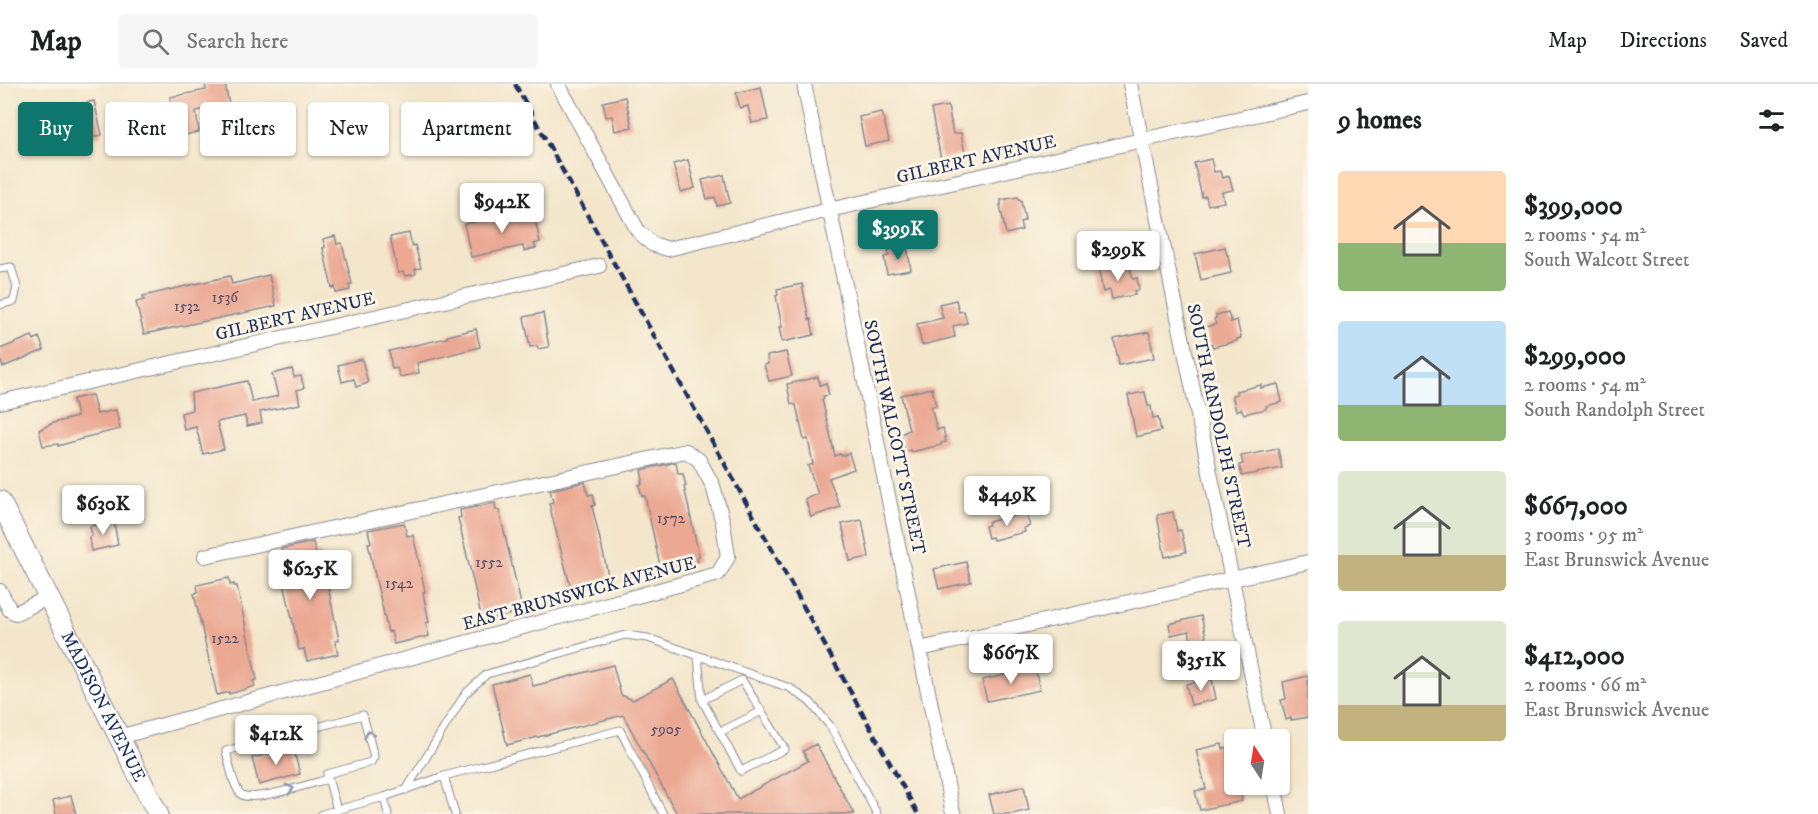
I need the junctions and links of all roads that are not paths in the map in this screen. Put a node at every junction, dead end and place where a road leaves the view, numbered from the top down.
1 (558, 84) edge
2 (804, 84) edge
3 (1130, 84) edge
4 (1308, 103) edge
5 (1141, 140) junction
6 (830, 210) junction
7 (599, 266) dead end
8 (0, 269) edge
9 (0, 305) edge
10 (0, 402) edge
11 (0, 501) edge
12 (205, 556) dead end
13 (1308, 562) edge
14 (1232, 579) junction
15 (0, 591) edge
16 (49, 597) junction
17 (920, 649) junction
18 (698, 656) junction
19 (738, 670) junction
20 (742, 680) junction
21 (702, 700) junction
22 (762, 711) junction
23 (1262, 729) edge
24 (720, 732) junction
25 (119, 736) junction
26 (444, 776) junction
27 (328, 779) junction
28 (406, 790) junction
29 (1276, 795) edge
30 (384, 797) junction
31 (337, 810) junction
32 (158, 814) edge
33 (322, 814) edge
34 (388, 814) edge
35 (455, 814) edge
36 (663, 814) edge
37 (877, 814) edge
38 (954, 814) edge
39 (1280, 814) edge

1 - 6 street, GILBERT AVENUE
2 - 6 street, SOUTH WALCOTT STREET
3 - 5 street, SOUTH RANDOLPH STREET
4 - 5 street, GILBERT AVENUE
5 - 6 street, GILBERT AVENUE
5 - 14 street, SOUTH RANDOLPH STREET
6 - 17 street, SOUTH WALCOTT STREET
7 - 10 street, GILBERT AVENUE
8 - 9 lane
11 - 16 main road, MADISON AVENUE
12 - 25 street, EAST BRUNSWICK AVENUE
13 - 14 street
14 - 17 street
14 - 23 street, SOUTH RANDOLPH STREET
15 - 16 street
16 - 25 main road, MADISON AVENUE
17 - 38 street, SOUTH WALCOTT STREET
18 - 19 lane
18 - 21 lane
18 - 28 lane
19 - 20 lane
19 - 37 lane
20 - 21 lane
20 - 22 lane
21 - 24 lane
22 - 24 lane
22 - 24 lane
25 - 32 main road, MADISON AVENUE
26 - 28 lane
26 - 35 lane
26 - 36 lane
27 -> 27 lane
27 - 31 lane
28 - 30 lane
29 - 39 street
30 - 31 lane
30 - 34 lane
31 - 33 lane

